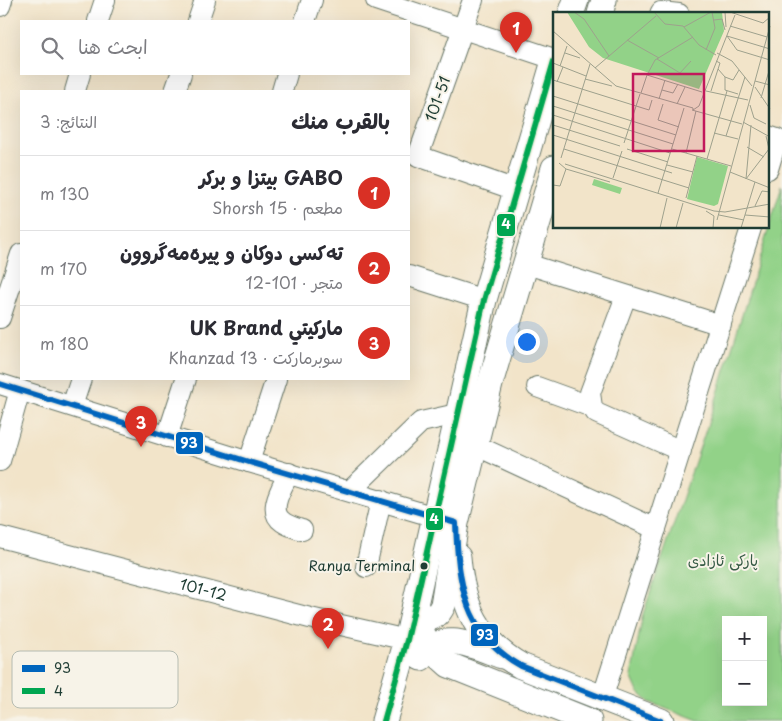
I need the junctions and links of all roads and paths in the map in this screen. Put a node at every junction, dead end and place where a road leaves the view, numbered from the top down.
1 (2, 0) edge
2 (105, 0) edge
3 (205, 0) edge
4 (312, 0) edge
5 (376, 0) edge
6 (473, 0) edge
7 (576, 0) edge
8 (0, 6) edge
9 (572, 12) edge
10 (98, 20) edge
11 (198, 20) edge
12 (305, 20) edge
13 (464, 28) junction
14 (553, 60) edge
15 (553, 63) edge
16 (80, 75) edge
17 (181, 75) edge
18 (288, 75) edge
19 (75, 90) edge
20 (175, 90) edge
21 (282, 90) edge
22 (776, 139) edge
23 (770, 162) edge
24 (553, 172) edge
25 (516, 190) junction
26 (750, 229) edge
27 (20, 257) edge
28 (527, 264) junction
29 (410, 276) edge
30 (626, 296) junction
31 (484, 300) junction
32 (0, 318) edge
33 (721, 325) junction
34 (81, 380) edge
35 (186, 380) edge
36 (276, 380) edge
37 (0, 384) edge
38 (537, 387) dead end
39 (20, 390) junction
40 (72, 406) junction
41 (592, 408) junction
42 (457, 414) junction
43 (167, 436) junction
44 (475, 445) junction
45 (680, 451) junction
46 (0, 461) edge
47 (249, 462) junction
48 (289, 473) junction
49 (350, 491) junction
50 (381, 500) junction
51 (446, 520) junction
52 (656, 529) junction
53 (302, 530) dead end
54 (0, 537) edge
55 (366, 567) dead end
56 (415, 605) junction
57 (407, 640) junction
58 (430, 648) junction
59 (505, 657) junction
60 (602, 698) junction
61 (384, 721) edge
62 (398, 721) edge
63 (589, 721) edge
64 (661, 721) edge

1 - 8 street
2 - 10 street
3 - 11 street
4 - 12 street
5 - 13 street
6 - 13 street
7 - 9 main road
13 - 14 street
13 - 25 street, 101-51
15 - 25 main road
16 - 19 street
17 - 20 street
18 - 21 street
22 - 23 street
24 - 28 main road
25 - 31 main road
26 - 33 street
27 - 32 street
28 - 30 street
28 - 44 main road
29 - 31 street
30 - 33 street
30 - 41 street
31 - 42 main road
33 - 45 street
34 - 40 street
35 - 43 street
36 - 47 street
37 - 39 street
38 - 41 street
39 - 40 street
39 - 46 street
40 - 43 street
41 - 45 street
42 - 49 street
42 - 51 main road
43 - 47 street
44 - 51 main road
44 - 52 street
45 - 52 street
47 - 48 street
48 - 49 street
48 - 53 street
49 - 50 street
50 - 51 street
50 - 55 street
51 - 56 main road
51 - 59 main road
52 - 60 street
54 - 57 street, 101-12
56 - 57 main road
56 - 58 main road
57 - 61 main road
58 - 59 main road
58 - 62 main road
58 - 63 main road
59 - 60 main road
60 - 64 main road

